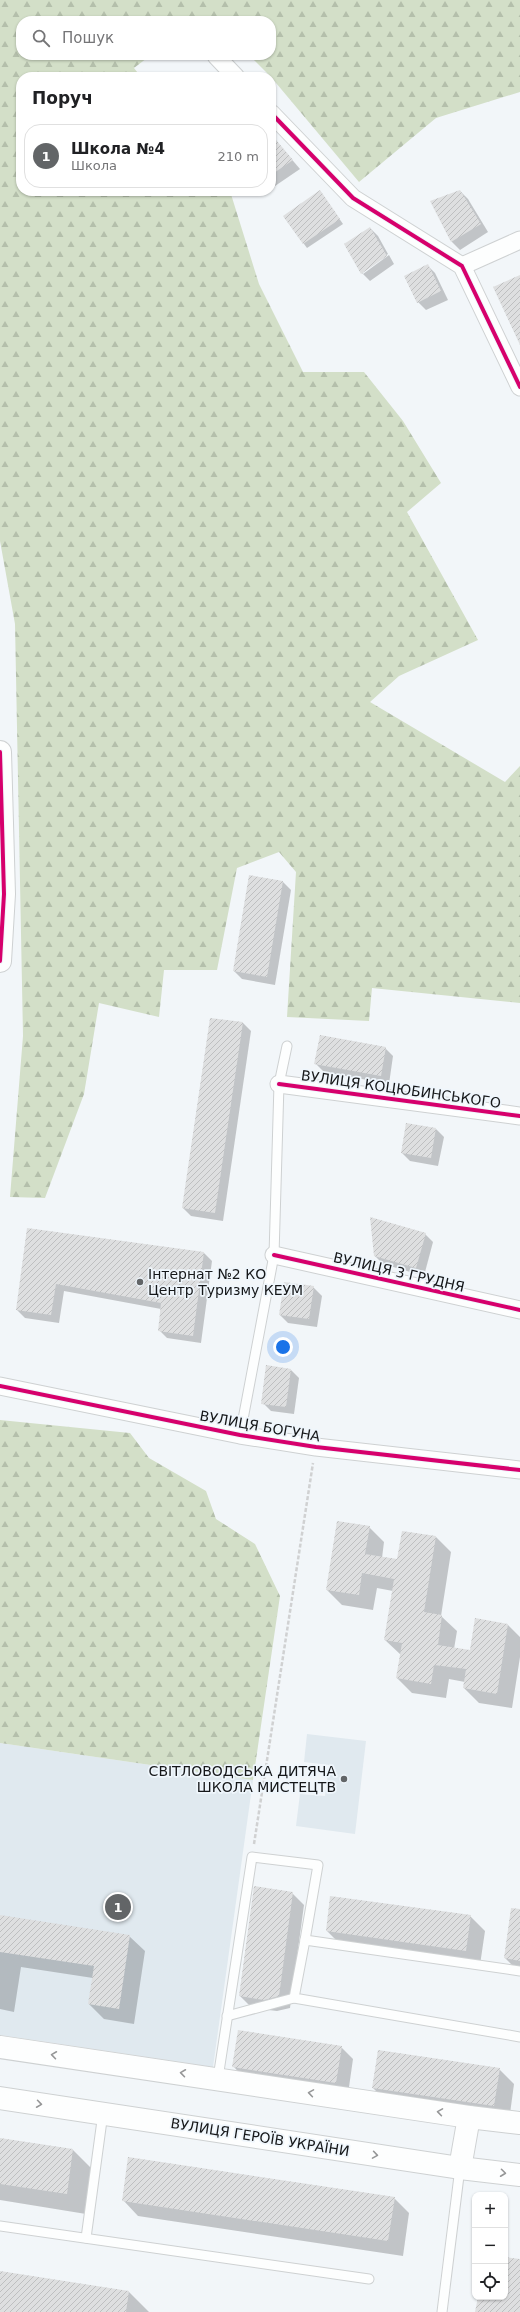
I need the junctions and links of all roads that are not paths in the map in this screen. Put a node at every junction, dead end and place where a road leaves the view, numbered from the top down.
1 (220, 60) edge
2 (231, 72) edge
3 (276, 118) edge
4 (520, 240) edge
5 (462, 266) junction
6 (520, 387) edge
7 (0, 752) edge
8 (0, 961) edge
9 (287, 1046) dead end
10 (279, 1084) junction
11 (520, 1116) edge
12 (274, 1255) junction
13 (520, 1310) edge
14 (0, 1386) edge
15 (240, 1435) junction
16 (520, 1470) edge
17 (305, 1940) junction
18 (520, 1971) edge
19 (294, 1998) junction
20 (227, 2016) junction
21 (520, 2036) edge
22 (0, 2047) edge
23 (218, 2078) junction
24 (0, 2098) edge
25 (103, 2113) junction
26 (469, 2117) junction
27 (520, 2123) edge
28 (460, 2168) junction
29 (520, 2175) edge
30 (0, 2226) edge
31 (86, 2238) junction
32 (369, 2278) dead end
33 (442, 2312) edge

1 - 2 street
3 - 5 street
4 - 5 street
5 - 6 street
7 - 8 main road
9 - 10 lane
10 - 11 street, ВУЛИЦЯ КОЦЮБИНСЬКОГО
10 - 12 lane
12 - 13 street, ВУЛИЦЯ 3 ГРУДНЯ
12 - 15 lane
14 - 15 street, ВУЛИЦЯ БОГУНА
15 - 16 street, ВУЛИЦЯ БОГУНА
17 - 18 lane
17 - 19 lane
17 - 20 lane
19 - 20 lane
19 - 21 lane
20 - 23 lane
23 -> 22 main road
26 -> 23 main road
24 -> 25 main road, ВУЛИЦЯ ГЕРОЇВ УКРАЇНИ
25 -> 28 main road, ВУЛИЦЯ ГЕРОЇВ УКРАЇНИ
25 - 31 lane
26 - 27 main road
26 - 28 main road
28 -> 29 main road, ВУЛИЦЯ ГЕРОЇВ УКРАЇНИ
28 - 33 lane
30 - 31 lane
31 - 32 lane

